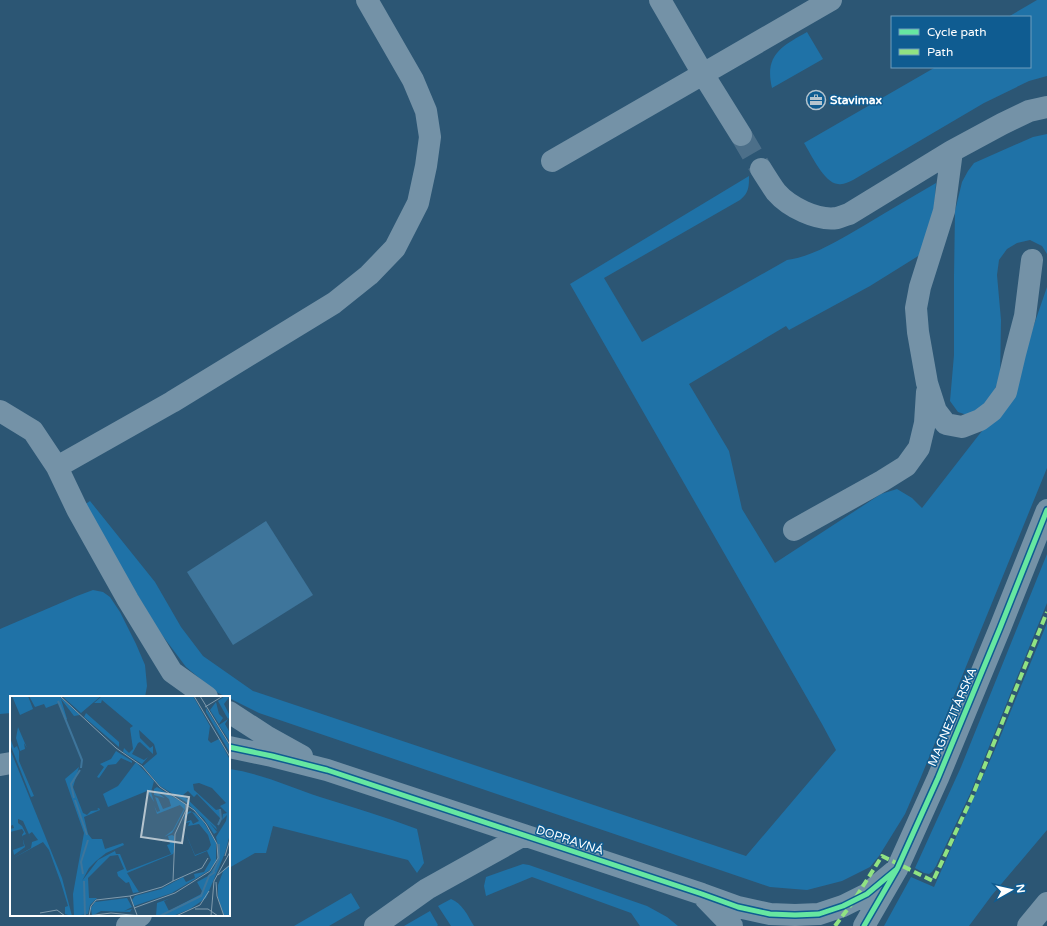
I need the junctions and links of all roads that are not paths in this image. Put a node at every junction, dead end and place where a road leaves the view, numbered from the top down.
1 (367, 0) edge
2 (660, 0) edge
3 (831, 0) edge
4 (703, 74) junction
5 (1047, 107) edge
6 (741, 135) tunnel mouth
7 (952, 151) junction
8 (552, 161) dead end
9 (761, 169) tunnel mouth
10 (1032, 260) dead end
11 (927, 383) junction
12 (0, 411) edge
13 (57, 467) junction
14 (1047, 510) edge
15 (794, 530) dead end
16 (172, 672) junction
17 (178, 696) edge
18 (207, 696) edge
19 (230, 713) edge
20 (230, 747) edge
21 (10, 763) edge
22 (0, 764) edge
23 (327, 770) junction
24 (524, 835) junction
25 (897, 869) junction
26 (702, 894) junction
27 (1047, 903) edge
28 (140, 916) edge
29 (127, 926) edge
30 (375, 926) edge
31 (732, 926) edge
32 (864, 926) edge
33 (1028, 926) edge

1 - 13 street
2 - 4 street
3 - 4 street
4 - 6 street
4 - 8 street
5 - 7 street
7 - 9 street
7 - 11 street
10 - 11 street
11 - 15 street
12 - 13 street
13 - 16 street
14 - 25 street, MAGNEZITÁRSKA
16 - 17 street
16 - 18 street
19 - 23 street
20 - 23 street, DOPRAVNÁ
21 - 22 street
23 - 24 street, DOPRAVNÁ
24 - 26 street, DOPRAVNÁ
24 - 30 street
25 - 26 street, DOPRAVNÁ
25 - 32 street, MAGNEZITÁRSKA
26 - 31 street
27 - 33 street
28 - 29 street

